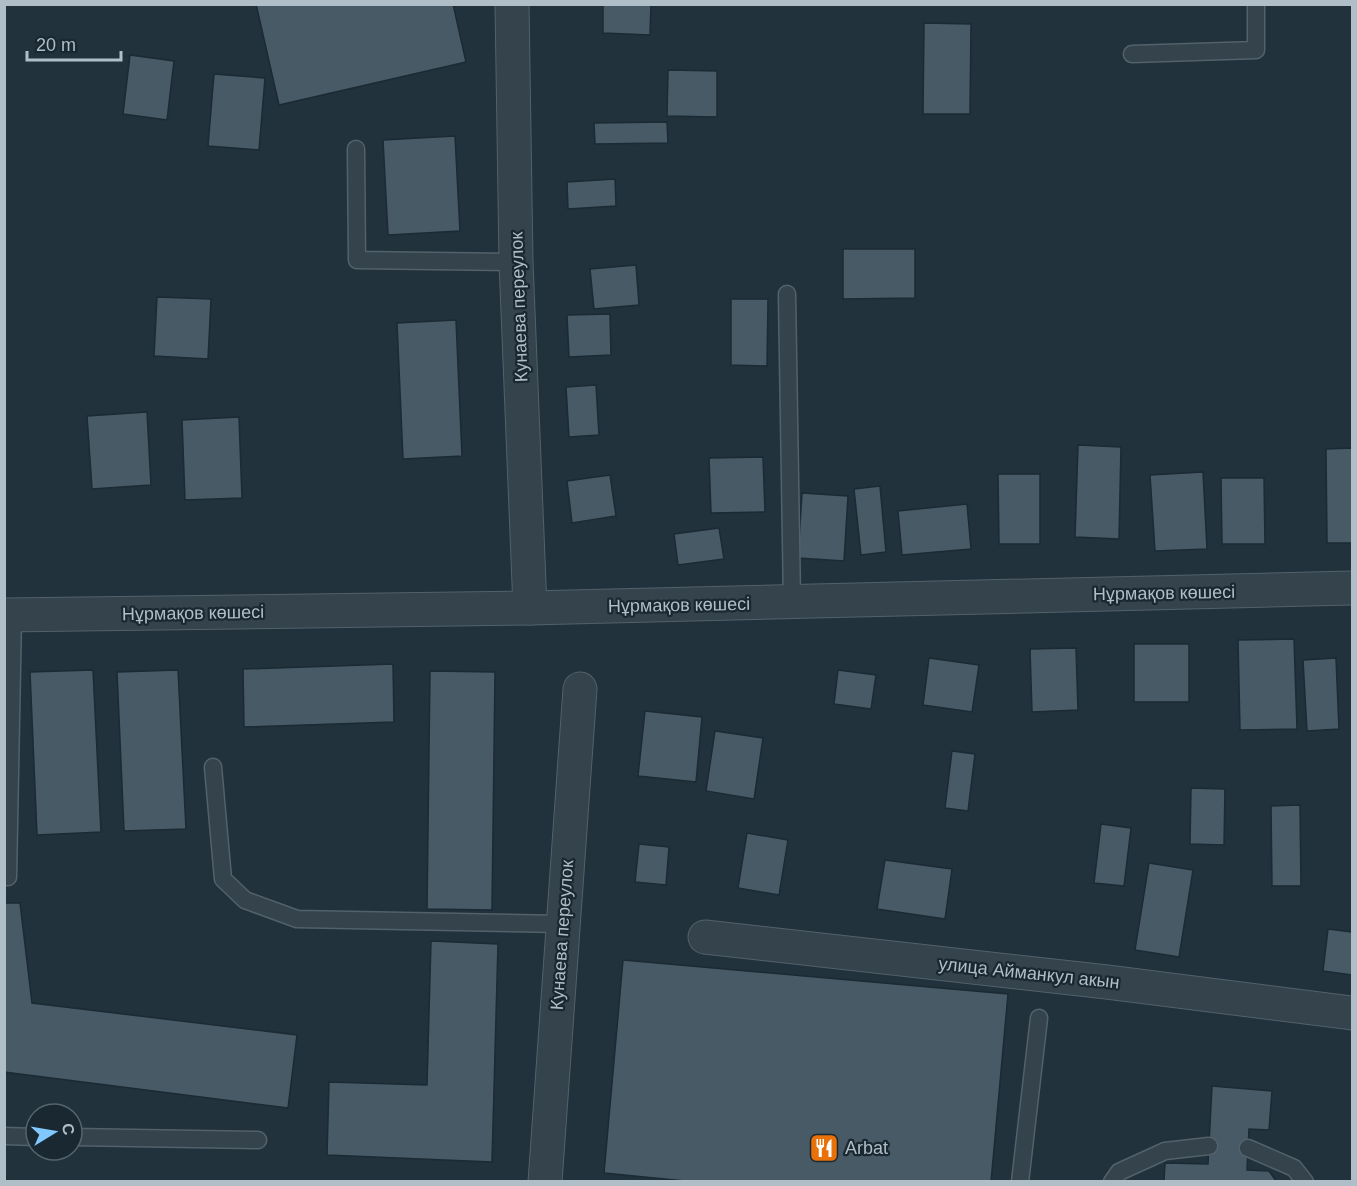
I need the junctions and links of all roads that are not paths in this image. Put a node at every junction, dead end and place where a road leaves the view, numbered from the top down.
1 (512, 4) edge
2 (1256, 4) edge
3 (1132, 54) dead end
4 (356, 149) dead end
5 (516, 262) junction
6 (787, 294) dead end
7 (1353, 588) edge
8 (792, 602) junction
9 (530, 609) junction
10 (9, 615) edge
11 (579, 689) dead end
12 (213, 767) dead end
13 (4, 877) edge
14 (563, 924) junction
15 (705, 937) dead end
16 (1353, 1013) edge
17 (1039, 1018) dead end
18 (4, 1136) edge
19 (24, 1137) edge
20 (84, 1137) edge
21 (258, 1140) dead end
22 (1209, 1146) dead end
23 (1248, 1148) dead end
24 (545, 1182) edge
25 (1020, 1182) edge
26 (1112, 1182) edge
27 (1305, 1182) edge

1 - 5 street, Кунаева переулок
2 - 3 lane
4 - 5 lane
5 - 9 street, Кунаева переулок
6 - 8 lane
7 - 8 street, Нұрмақов көшесі
8 - 9 street, Нұрмақов көшесі
9 - 10 street, Нұрмақов көшесі
10 - 13 lane
11 - 14 street, Кунаева переулок
12 - 14 lane
14 - 24 street, Кунаева переулок
15 - 16 street, улица Айманкул акын
17 - 25 lane
18 - 19 lane
20 - 21 lane
22 - 26 lane
23 - 27 lane

